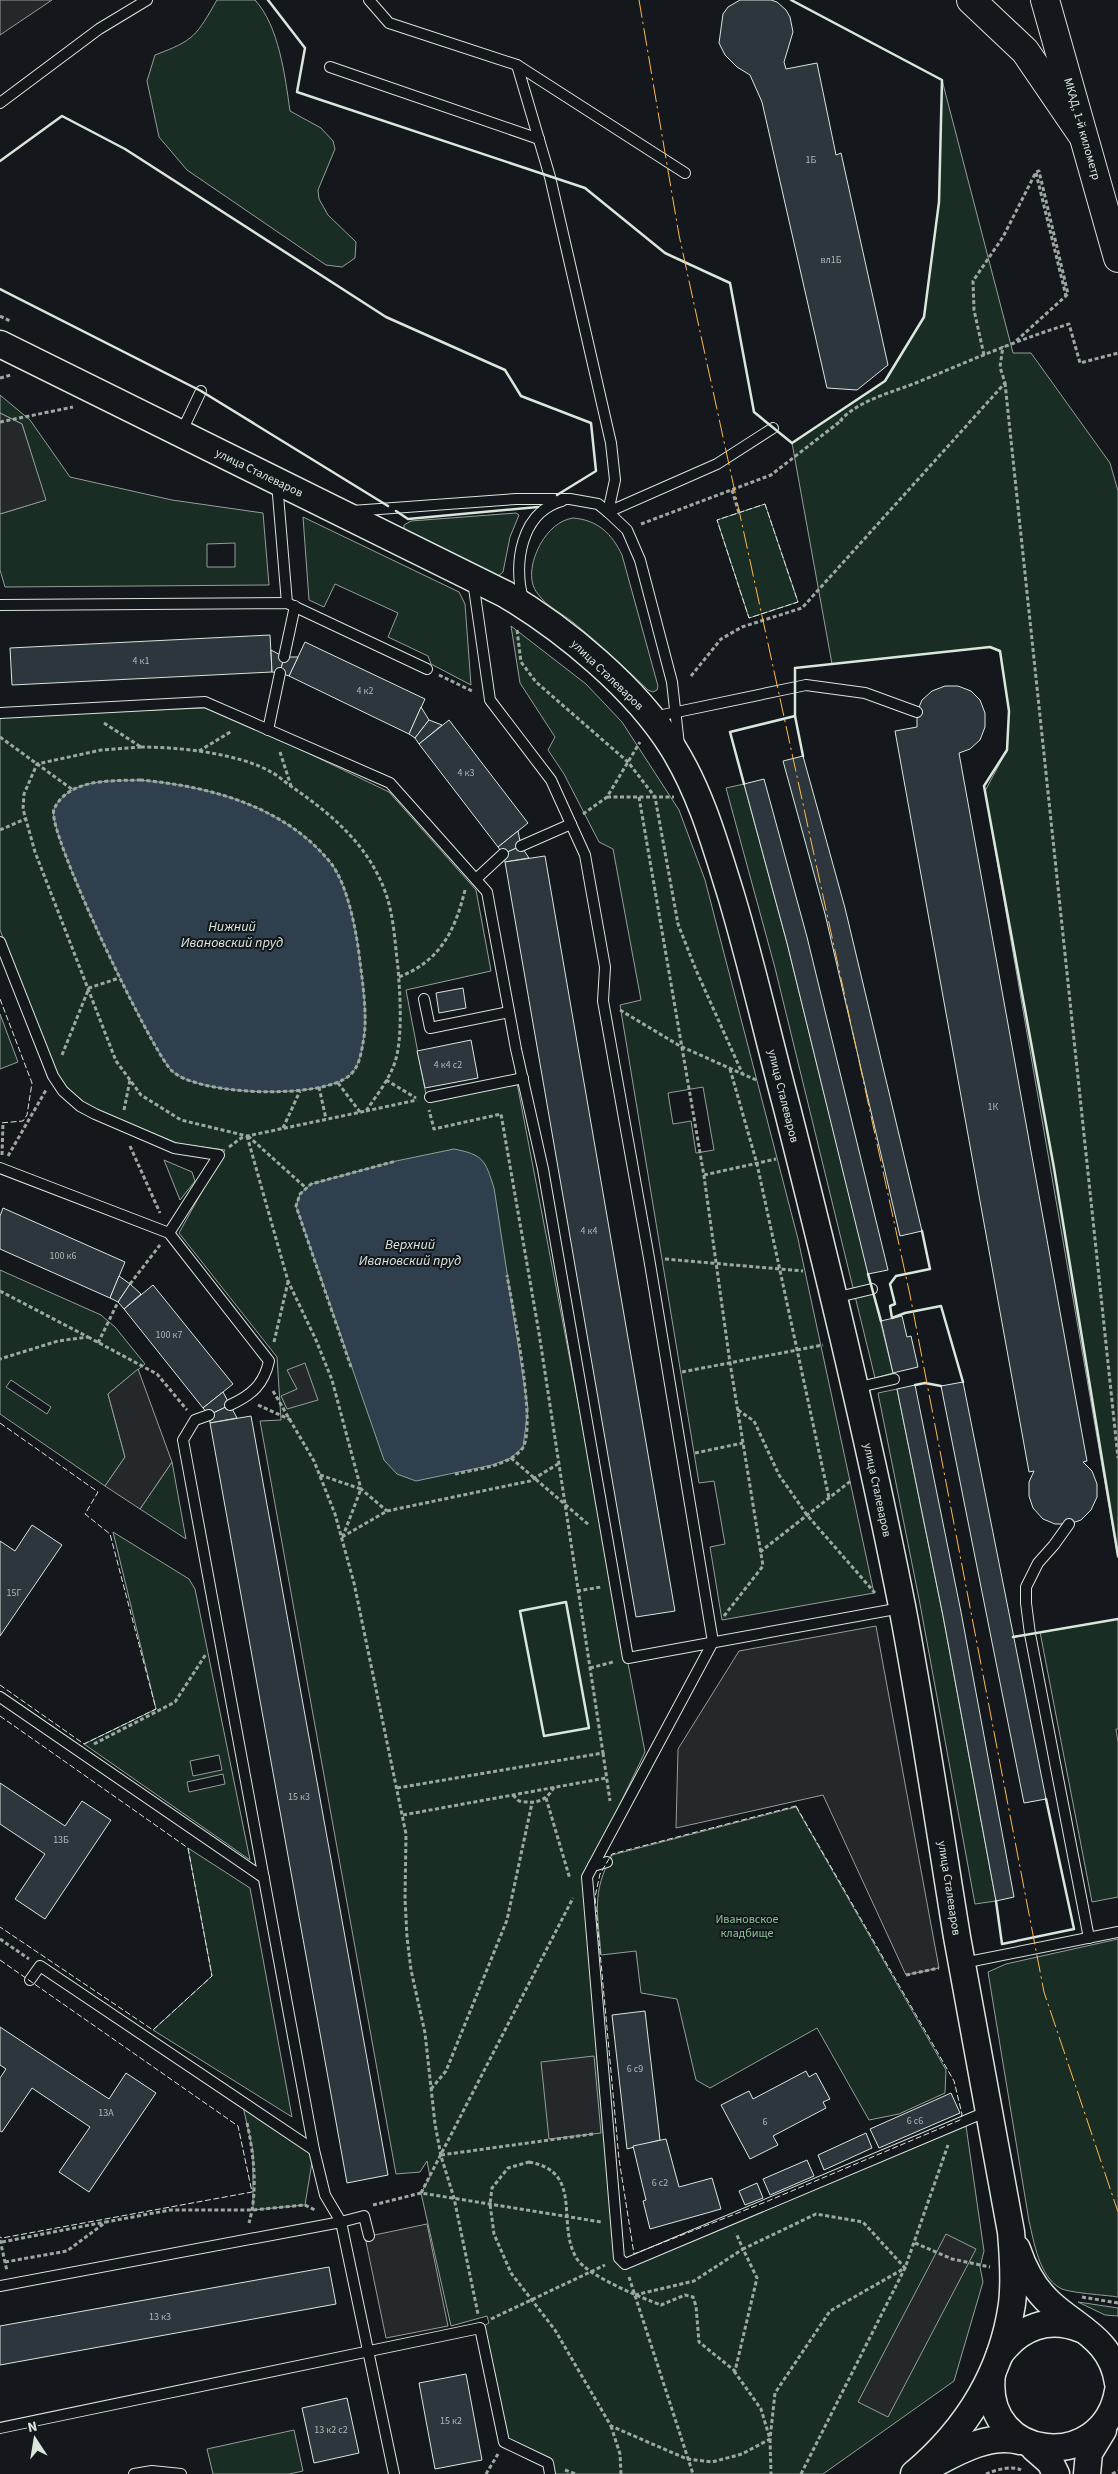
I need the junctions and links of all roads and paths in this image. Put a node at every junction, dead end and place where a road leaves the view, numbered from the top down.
1 (147, 0) edge
2 (369, 0) edge
3 (972, 0) edge
4 (1045, 0) edge
5 (517, 65) junction
6 (330, 67) dead end
7 (0, 103) edge
8 (539, 139) junction
9 (1086, 140) junction
10 (685, 173) dead end
11 (1118, 258) edge
12 (1016, 340) junction
13 (0, 344) edge
14 (1003, 346) junction
15 (1118, 352) edge
16 (984, 355) junction
17 (1004, 383) junction
18 (201, 391) dead end
19 (78, 405) dead end
20 (0, 422) edge
21 (773, 428) dead end
22 (180, 435) junction
23 (277, 482) junction
24 (732, 490) junction
25 (570, 499) junction
26 (337, 512) junction
27 (608, 512) junction
28 (739, 513) dead end
29 (646, 521) dead end
30 (472, 578) junction
31 (0, 605) edge
32 (291, 605) junction
33 (521, 615) junction
34 (284, 657) dead end
35 (427, 669) joint
36 (280, 673) dead end
37 (692, 676) dead end
38 (466, 688) dead end
39 (82, 708) junction
40 (676, 712) junction
41 (917, 712) dead end
42 (0, 713) edge
43 (247, 721) junction
44 (647, 726) junction
45 (271, 731) junction
46 (0, 737) edge
47 (141, 747) junction
48 (198, 752) junction
49 (680, 761) junction
50 (628, 762) junction
51 (37, 764) junction
52 (291, 786) junction
53 (73, 790) junction
54 (607, 797) junction
55 (639, 797) junction
56 (655, 797) junction
57 (682, 798) dead end
58 (25, 819) junction
59 (571, 824) junction
60 (0, 830) edge
61 (521, 846) dead end
62 (503, 854) dead end
63 (476, 879) junction
64 (461, 881) dead end
65 (0, 942) edge
66 (399, 977) junction
67 (119, 978) junction
68 (89, 988) junction
69 (424, 999) dead end
70 (604, 1001) junction
71 (509, 1012) junction
72 (680, 1046) junction
73 (730, 1069) junction
74 (743, 1075) junction
75 (53, 1076) junction
76 (523, 1078) junction
77 (130, 1080) junction
78 (386, 1080) junction
79 (758, 1081) dead end
80 (338, 1083) junction
81 (319, 1087) junction
82 (300, 1091) junction
83 (430, 1097) joint
84 (419, 1100) junction
85 (366, 1111) junction
86 (360, 1112) junction
87 (326, 1119) junction
88 (3, 1123) dead end
89 (121, 1124) junction
90 (283, 1128) junction
91 (247, 1136) junction
92 (784, 1157) dead end
93 (396, 1161) dead end
94 (757, 1164) junction
95 (1, 1168) edge
96 (704, 1176) junction
97 (306, 1188) junction
98 (169, 1232) junction
99 (650, 1258) junction
100 (716, 1264) junction
101 (780, 1269) junction
102 (811, 1272) dead end
103 (507, 1275) dead end
104 (288, 1281) junction
105 (872, 1289) dead end
106 (0, 1291) edge
107 (834, 1298) junction
108 (118, 1302) dead end
109 (88, 1338) junction
110 (98, 1342) junction
111 (828, 1344) dead end
112 (798, 1350) junction
113 (0, 1358) edge
114 (269, 1362) junction
115 (730, 1363) junction
116 (351, 1367) dead end
117 (669, 1375) junction
118 (265, 1378) junction
119 (894, 1379) dead end
120 (854, 1388) junction
121 (244, 1399) junction
122 (230, 1405) dead end
123 (737, 1410) junction
124 (209, 1415) dead end
125 (195, 1420) junction
126 (290, 1420) junction
127 (742, 1443) junction
128 (682, 1456) junction
129 (512, 1458) junction
130 (1118, 1458) edge
131 (558, 1464) junction
132 (455, 1474) dead end
133 (319, 1475) junction
134 (856, 1477) dead end
135 (534, 1480) junction
136 (361, 1489) junction
137 (829, 1498) junction
138 (564, 1504) junction
139 (387, 1511) junction
140 (807, 1515) junction
141 (1069, 1524) dead end
142 (342, 1537) junction
143 (608, 1539) junction
144 (760, 1552) junction
145 (615, 1584) junction
146 (577, 1592) junction
147 (892, 1604) junction
148 (219, 1634) junction
149 (712, 1637) junction
150 (628, 1658) junction
151 (590, 1668) junction
152 (0, 1698) edge
153 (80, 1751) junction
154 (603, 1753) junction
155 (606, 1778) junction
156 (554, 1787) junction
157 (397, 1788) junction
158 (512, 1795) junction
159 (546, 1798) junction
160 (610, 1802) dead end
161 (532, 1803) junction
162 (403, 1814) junction
163 (607, 1862) dead end
164 (593, 1866) junction
165 (264, 1878) junction
166 (572, 1886) dead end
167 (575, 1894) dead end
168 (1118, 1932) edge
169 (1089, 1938) junction
170 (0, 1940) edge
171 (954, 1965) junction
172 (40, 1966) junction
173 (906, 1975) dead end
174 (30, 1980) dead end
175 (431, 2090) junction
176 (989, 2110) junction
177 (246, 2119) dead end
178 (954, 2125) junction
179 (608, 2132) junction
180 (314, 2150) junction
181 (440, 2156) junction
182 (421, 2193) junction
183 (454, 2198) junction
184 (490, 2204) junction
185 (253, 2210) junction
186 (566, 2217) junction
187 (730, 2220) junction
188 (344, 2221) junction
189 (106, 2222) junction
190 (616, 2224) junction
191 (1011, 2232) junction
192 (369, 2236) dead end
193 (1, 2241) edge
194 (915, 2243) junction
195 (743, 2249) junction
196 (622, 2261) junction
197 (6, 2262) junction
198 (905, 2268) junction
199 (995, 2268) dead end
200 (592, 2272) junction
201 (5, 2285) edge
202 (635, 2295) junction
203 (1079, 2297) dead end
204 (530, 2300) junction
205 (1118, 2303) edge
206 (488, 2320) dead end
207 (480, 2324) dead end
208 (1086, 2332) junction
209 (369, 2352) junction
210 (995, 2364) junction
211 (732, 2368) junction
212 (1118, 2383) edge
213 (1118, 2391) edge
214 (1109, 2421) junction
215 (611, 2426) junction
216 (0, 2428) edge
217 (770, 2439) junction
218 (504, 2442) junction
219 (1026, 2453) junction
220 (686, 2459) junction
221 (1118, 2471) edge
222 (134, 2474) edge
223 (180, 2474) edge
224 (394, 2474) edge
225 (486, 2474) edge
226 (550, 2474) edge
227 (621, 2474) edge
228 (693, 2474) edge
229 (770, 2474) edge
230 (801, 2474) edge
231 (914, 2474) edge
232 (986, 2474) edge
233 (1056, 2474) edge
234 (1087, 2474) edge
235 (1112, 2474) edge

1 - 7 lane
2 - 5 lane
3 - 9 main road
4 - 9 main road, МКАД, 1-й километр
5 - 8 lane
5 - 10 lane
6 - 8 lane
8 - 27 lane
9 - 11 main road, МКАД, 1-й километр
12 - 14 path
12 - 15 path
12 - 16 path
13 - 22 main road, улица Сталеваров
14 - 16 path
14 - 17 path
16 - 24 path
17 - 37 path
17 - 130 path
18 - 22 lane
19 - 20 path
21 - 27 lane
22 - 23 main road, улица Сталеваров
23 - 26 main road, улица Сталеваров
23 - 32 lane
24 - 28 path
24 - 29 path
25 - 26 lane
25 - 27 lane
25 - 33 lane
26 - 30 main road, улица Сталеваров
27 - 40 lane
30 - 33 main road, улица Сталеваров
30 - 59 lane
31 - 32 lane
32 - 34 lane
32 - 35 lane
33 - 44 main road, улица Сталеваров
33 - 50 path
35 - 38 path
36 - 45 lane
39 - 42 lane
39 - 43 lane
39 - 47 path
40 - 41 lane
40 - 44 lane
40 - 49 lane
43 - 45 lane
43 - 48 path
44 - 49 main road, улица Сталеваров
44 - 50 path
45 - 52 path
45 - 63 lane
46 - 51 path
47 - 48 path
47 - 51 path
48 - 52 path
49 - 107 main road, улица Сталеваров
50 - 54 path
50 - 56 path
51 - 53 path
51 - 58 path
52 - 66 path
53 - 67 path
53 - 80 path
54 - 55 path
54 - 59 path
55 - 56 path
55 - 72 path
56 - 57 path
56 - 74 path
58 - 60 path
58 - 68 path
59 - 61 lane
59 - 70 lane
62 - 63 lane
63 - 71 lane
64 - 66 path
65 - 75 lane
66 - 78 path
67 - 68 path
67 - 82 path
68 - 75 path
68 - 77 path
69 - 71 lane
70 - 72 path
70 - 99 lane
71 - 76 lane
72 - 73 path
72 - 96 path
73 - 74 path
73 - 94 path
74 - 79 path
75 - 89 lane
75 - 95 path
76 - 83 lane
76 - 143 lane
77 - 89 path
77 - 91 path
78 - 84 path
78 - 85 path
80 - 81 path
80 - 86 path
81 - 82 path
81 - 87 path
82 - 90 path
83 - 84 path
84 - 85 path
84 - 131 path
85 - 86 path
86 - 87 path
87 - 90 path
88 - 95 path
89 - 98 lane
90 - 91 path
91 - 97 path
91 - 104 path
92 - 94 path
93 - 97 path
94 - 96 path
94 - 101 path
95 - 98 lane
96 - 100 path
97 - 116 path
98 - 114 lane
99 - 100 path
99 - 117 lane
100 - 101 path
100 - 115 path
101 - 102 path
101 - 112 path
103 - 129 path
104 - 114 path
104 - 136 path
105 - 107 lane
106 - 109 path
107 - 120 main road, улица Сталеваров
108 - 110 path
109 - 110 path
109 - 113 path
110 - 125 path
111 - 112 path
112 - 115 path
112 - 137 path
114 - 118 lane
115 - 117 path
115 - 123 path
117 - 128 lane
118 - 121 lane
118 - 126 path
119 - 120 lane
120 - 147 main road, улица Сталеваров
121 - 122 lane
121 - 126 path
123 - 127 path
123 - 140 path
124 - 125 lane
125 - 148 lane
126 - 133 path
127 - 128 path
127 - 144 path
128 - 149 lane
129 - 132 path
129 - 135 path
131 - 135 path
131 - 138 path
133 - 136 path
133 - 142 path
134 - 137 path
135 - 138 path
135 - 139 path
136 - 139 path
136 - 142 path
137 - 140 path
138 - 143 path
138 - 146 path
139 - 142 path
140 - 144 path
140 - 147 path
141 - 169 lane
142 - 157 path
143 - 145 lane
144 - 149 path
145 - 146 path
145 - 150 lane
146 - 151 path
147 - 149 lane
147 - 171 main road, улица Сталеваров
148 - 153 path
148 - 165 lane
149 - 150 lane
149 - 164 lane
150 - 151 path
151 - 154 path
152 - 153 lane
153 - 165 lane
154 - 155 path
154 - 157 path
155 - 156 path
155 - 160 path
156 - 158 path
156 - 159 path
157 - 162 path
158 - 161 path
158 - 162 path
159 - 161 path
159 - 166 path
161 - 175 path
162 - 175 path
163 - 164 lane
164 - 179 lane
165 - 180 lane
167 - 181 path
168 - 169 lane
169 - 171 lane
170 - 172 path
171 - 173 path
171 - 176 main road, улица Сталеваров
172 - 174 lane
172 - 180 lane
175 - 181 path
176 - 178 lane
176 - 191 main road, улица Сталеваров
177 - 185 path
178 - 187 lane
178 - 194 path
179 - 181 path
179 - 190 lane
180 - 188 lane
181 - 182 path
181 - 183 path
182 - 183 path
182 - 188 path
183 - 184 path
183 - 207 path
184 - 186 path
184 - 186 path
184 - 204 path
185 - 188 path
185 - 189 path
186 - 190 path
186 - 200 path
187 - 195 path
187 - 196 lane
188 - 192 lane
188 - 201 lane
188 - 209 lane
189 - 193 path
189 - 197 path
190 - 196 lane
191 - 208 main road
191 - 210 main road
193 - 197 path
194 - 198 path
194 - 199 path
195 - 198 path
195 - 202 path
195 - 211 path
196 - 200 path
196 - 202 path
197 - 201 path
198 - 217 path
198 - 230 path
200 - 202 path
200 - 204 path
202 - 211 path
202 - 220 path
203 - 205 path
204 - 206 path
204 - 215 path
208 - 210 main road
208 - 212 main road
209 - 216 lane
209 - 218 lane
209 - 224 lane
210 - 219 main road
210 - 231 main road
211 - 217 path
213 - 214 main road
214 - 219 main road
214 - 234 main road
215 - 220 path
215 - 227 path
217 - 220 path
217 - 229 path
218 - 225 path
218 - 226 lane
219 - 231 main road
219 - 232 path
219 - 233 main road
220 - 228 path
221 - 235 path
222 - 223 lane

